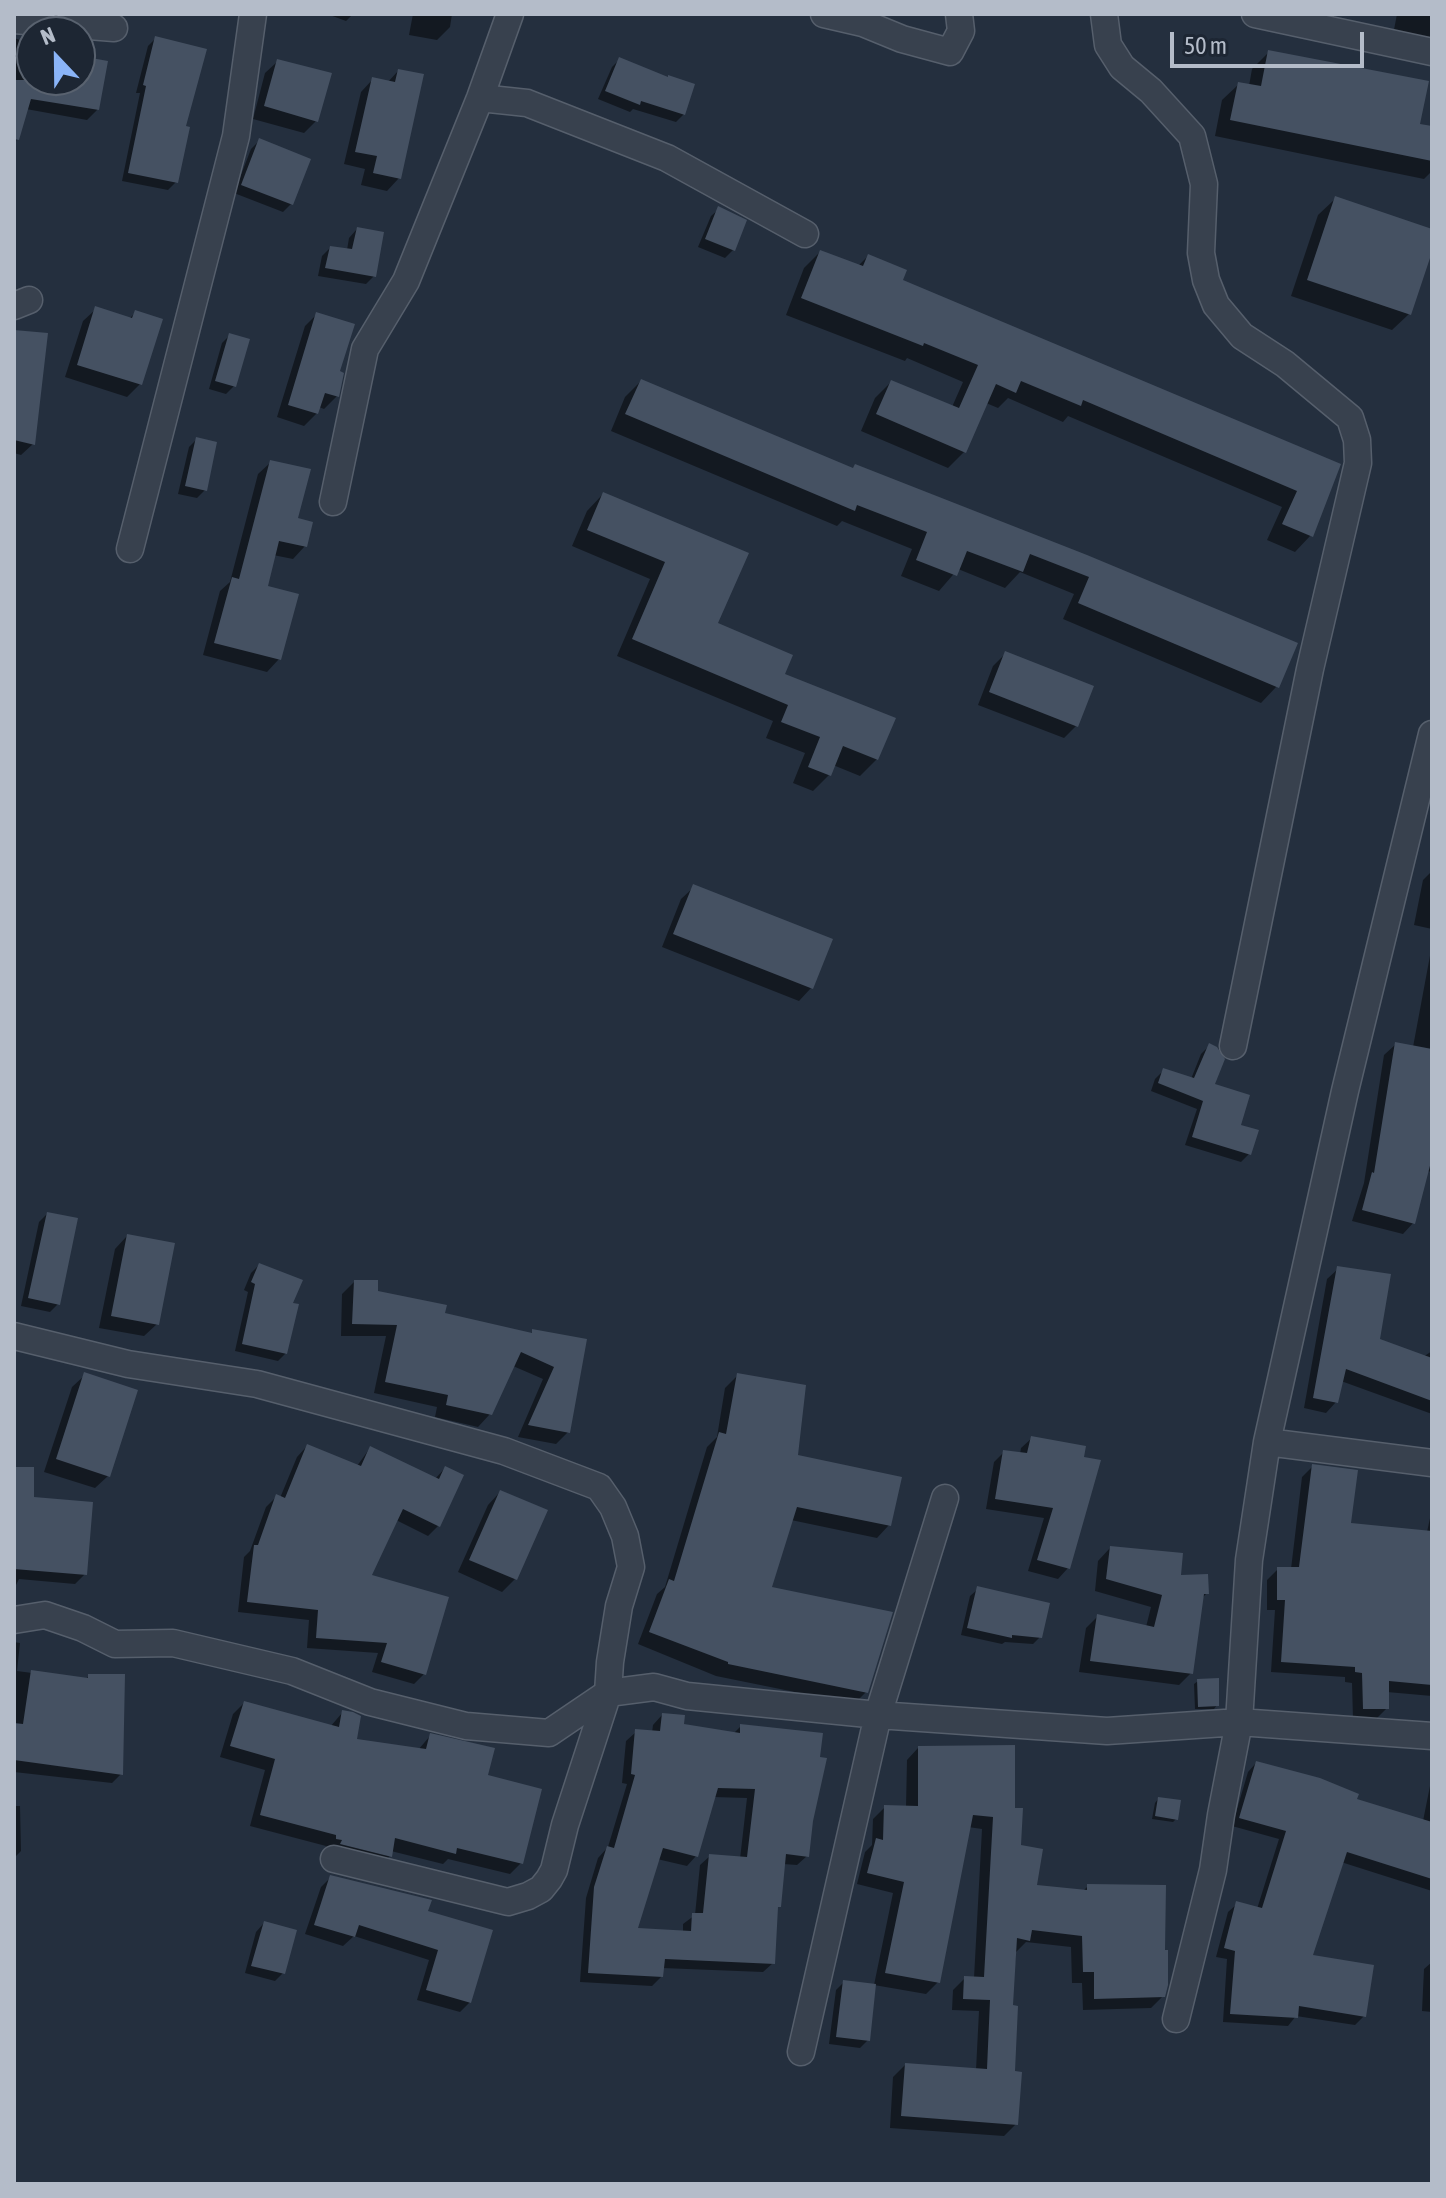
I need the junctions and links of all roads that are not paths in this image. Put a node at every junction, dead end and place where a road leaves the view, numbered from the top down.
1 (253, 14) edge
2 (510, 14) edge
3 (824, 14) edge
4 (959, 14) edge
5 (1104, 14) edge
6 (1255, 14) edge
7 (14, 20) edge
8 (1360, 24) edge
9 (114, 28) dead end
10 (1432, 52) edge
11 (480, 98) junction
12 (805, 234) dead end
13 (333, 502) dead end
14 (130, 549) dead end
15 (1432, 734) edge
16 (1233, 1046) dead end
17 (14, 1336) edge
18 (1267, 1442) junction
19 (1432, 1463) edge
20 (945, 1498) dead end
21 (14, 1620) edge
22 (608, 1693) junction
23 (878, 1715) junction
24 (1239, 1722) junction
25 (1432, 1736) edge
26 (334, 1859) dead end
27 (1176, 2019) dead end
28 (801, 2052) dead end

1 - 14 street
2 - 11 street
3 - 4 street
5 - 16 street
6 - 8 street
7 - 9 street
8 - 10 street
11 - 12 street
11 - 13 street
15 - 18 street
17 - 22 street
18 - 19 street
18 - 24 street
20 - 23 street
21 - 22 street
22 - 23 street
22 - 26 street
23 - 24 street
23 - 28 street
24 - 25 street
24 - 27 street

